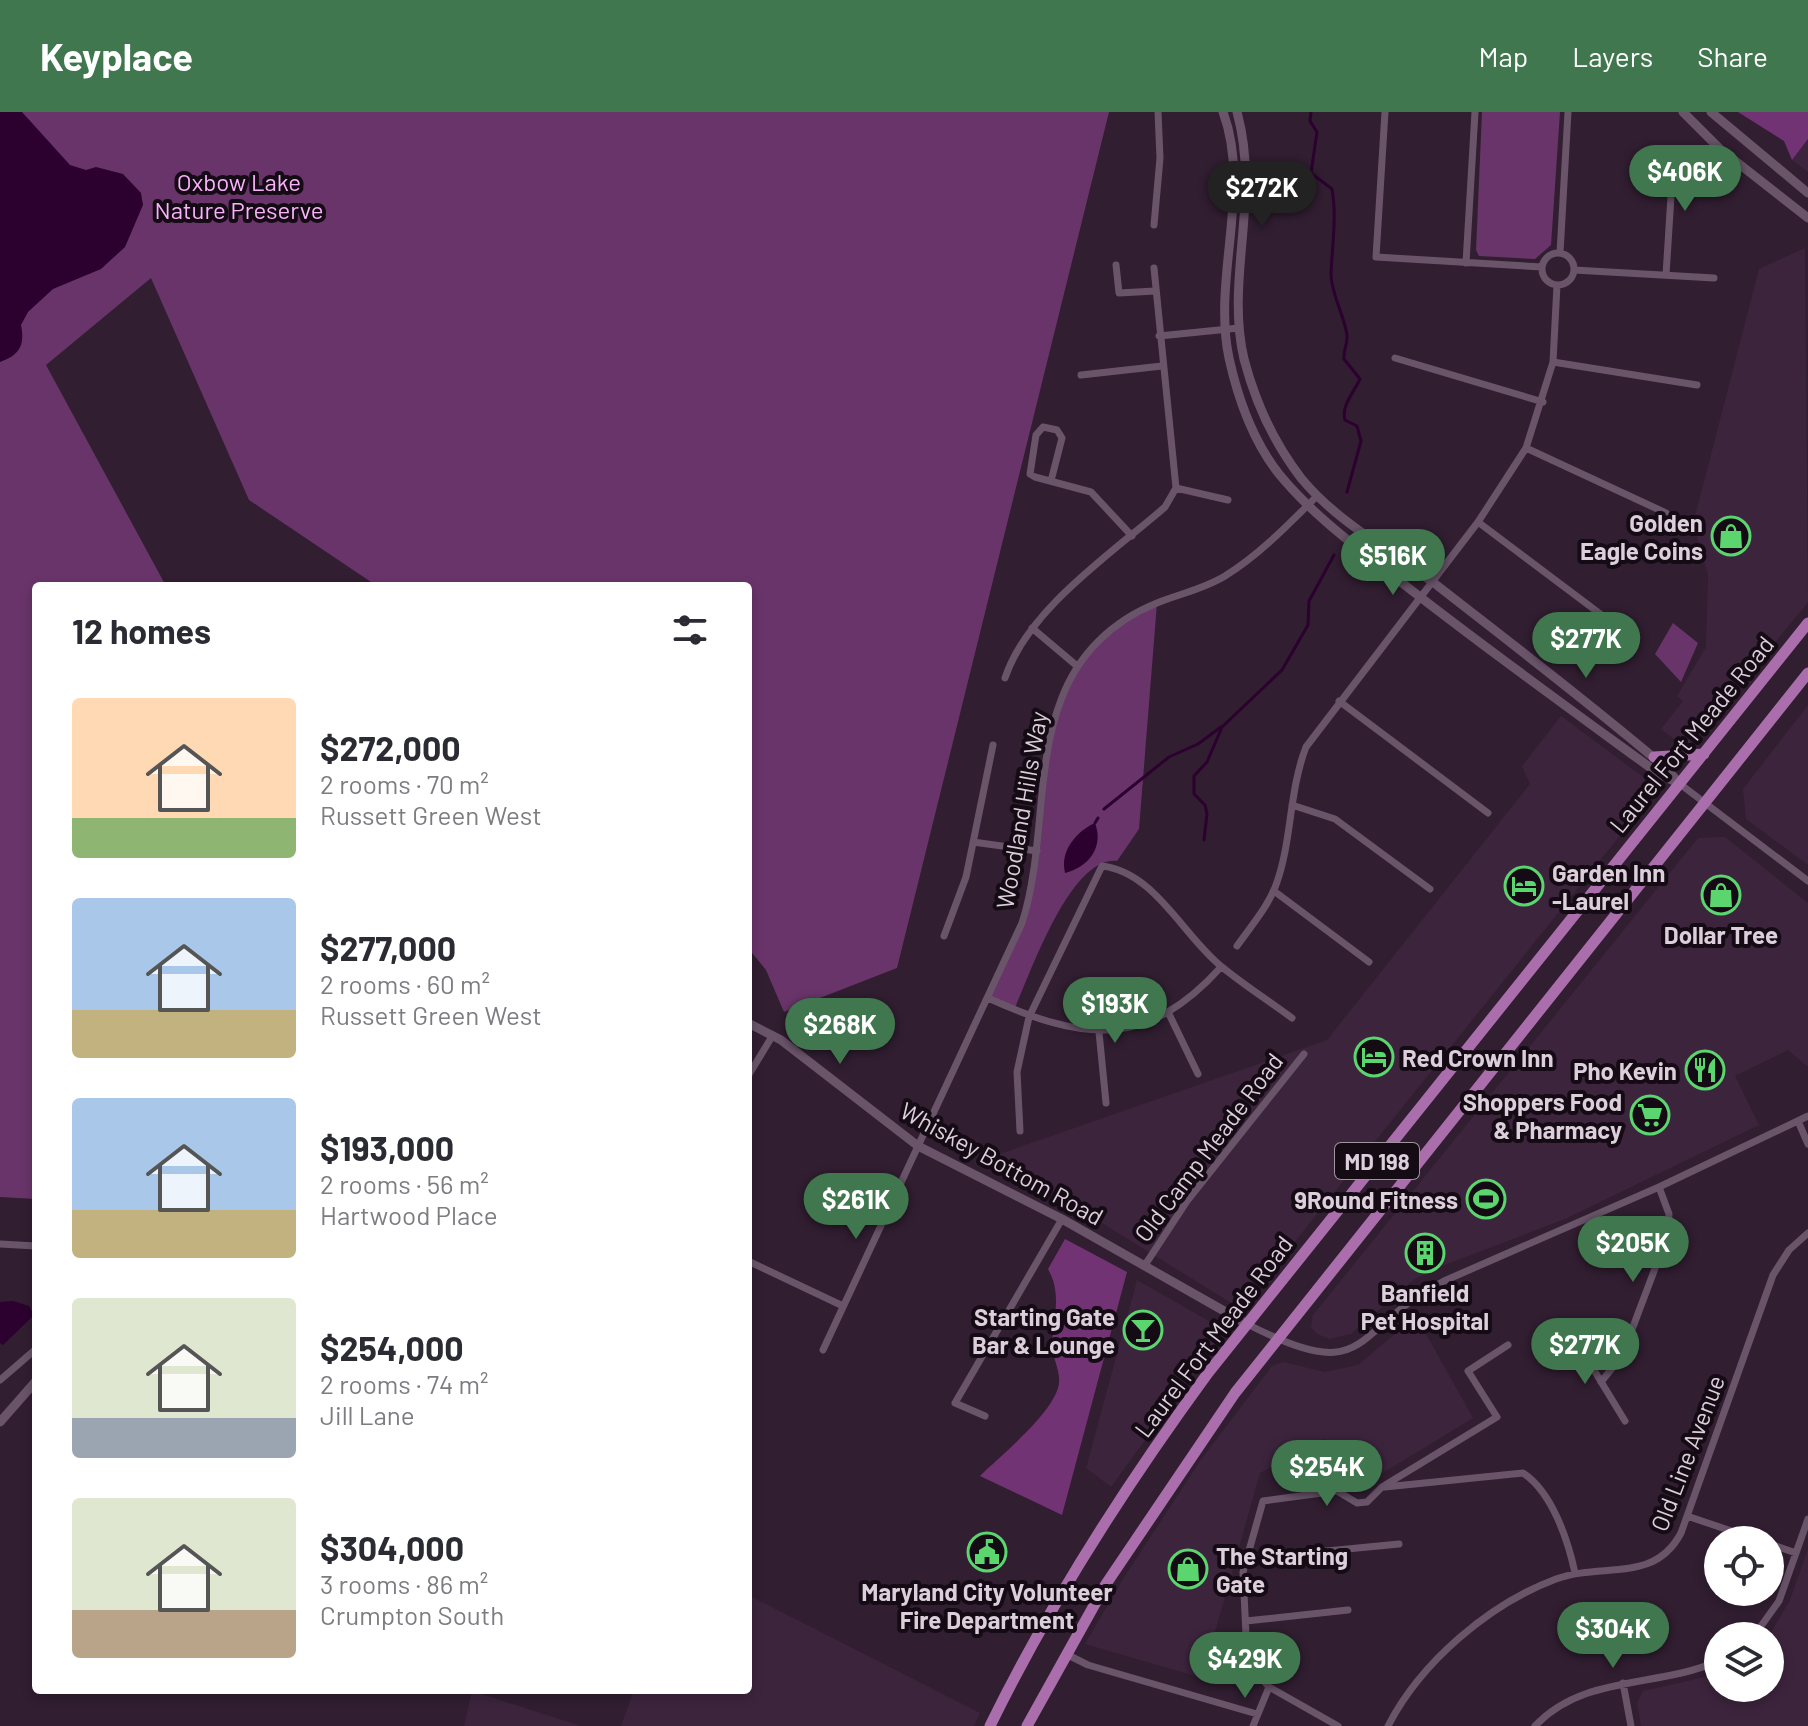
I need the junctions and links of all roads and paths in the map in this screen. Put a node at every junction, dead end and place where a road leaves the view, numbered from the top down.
1 (1223, 112) edge
2 (1237, 112) edge
3 (1385, 112) edge
4 (1475, 112) edge
5 (1568, 112) edge
6 (1683, 112) edge
7 (1711, 112) edge
8 (1160, 113) edge
9 (1674, 149) dead end
10 (1808, 193) edge
11 (1808, 218) edge
12 (1154, 225) dead end
13 (1560, 253) junction
14 (1466, 263) junction
15 (1116, 265) dead end
16 (1542, 267) junction
17 (1154, 268) dead end
18 (1574, 270) junction
19 (1666, 275) junction
20 (1714, 278) dead end
21 (1557, 285) junction
22 (1155, 291) junction
23 (1223, 328) junction
24 (1239, 328) junction
25 (1159, 336) junction
26 (1395, 358) dead end
27 (1553, 362) junction
28 (1162, 366) junction
29 (1081, 375) dead end
30 (1697, 385) dead end
31 (1543, 402) junction
32 (1526, 448) junction
33 (1051, 481) junction
34 (1176, 488) junction
35 (1317, 496) junction
36 (1228, 500) dead end
37 (1307, 505) junction
38 (1666, 513) dead end
39 (1478, 522) junction
40 (1132, 536) junction
41 (1432, 582) junction
42 (1420, 597) junction
43 (1808, 623) edge
44 (1615, 625) dead end
45 (1032, 628) junction
46 (1077, 666) junction
47 (1808, 673) edge
48 (1005, 678) dead end
49 (1339, 701) junction
50 (993, 745) dead end
51 (1704, 754) junction
52 (1654, 757) junction
53 (1680, 784) junction
54 (1705, 803) junction
55 (1292, 805) junction
56 (1488, 813) dead end
57 (973, 842) junction
58 (1037, 851) junction
59 (1808, 881) edge
60 (1430, 889) dead end
61 (1274, 891) junction
62 (944, 936) dead end
63 (1237, 946) dead end
64 (1369, 962) dead end
65 (1221, 967) junction
66 (988, 998) junction
67 (1169, 1014) junction
68 (1029, 1017) junction
69 (1292, 1018) dead end
70 (752, 1025) edge
71 (1099, 1032) junction
72 (773, 1035) junction
73 (1304, 1054) dead end
74 (752, 1069) edge
75 (1198, 1074) dead end
76 (1106, 1103) dead end
77 (1808, 1116) edge
78 (1798, 1121) junction
79 (1020, 1131) dead end
80 (1808, 1144) edge
81 (918, 1146) junction
82 (1659, 1187) junction
83 (1062, 1219) junction
84 (1808, 1233) edge
85 (0, 1244) edge
86 (32, 1246) edge
87 (752, 1263) edge
88 (1145, 1265) junction
89 (843, 1306) junction
90 (1247, 1324) junction
91 (1572, 1334) dead end
92 (1278, 1340) junction
93 (1508, 1345) dead end
94 (823, 1350) dead end
95 (32, 1352) edge
96 (0, 1380) edge
97 (1601, 1382) junction
98 (32, 1386) edge
99 (985, 1416) dead end
100 (1625, 1421) dead end
101 (0, 1422) edge
102 (1382, 1487) junction
103 (1687, 1516) junction
104 (1808, 1519) edge
105 (1717, 1526) edge
106 (1399, 1544) dead end
107 (1784, 1549) edge
108 (1796, 1553) junction
109 (1245, 1559) junction
110 (1575, 1573) junction
111 (1348, 1610) dead end
112 (1246, 1621) junction
113 (1764, 1622) edge
114 (1228, 1640) dead end
115 (1234, 1648) junction
116 (1066, 1654) junction
117 (1704, 1666) edge
118 (1623, 1683) junction
119 (1269, 1687) junction
120 (1257, 1714) junction
121 (990, 1726) edge
122 (1027, 1726) edge
123 (1253, 1726) edge
124 (1338, 1726) edge
125 (1388, 1726) edge
126 (1535, 1726) edge
127 (1631, 1726) edge

1 - 23 street
2 - 24 street
3 - 14 street
4 - 14 street
5 - 13 street
6 - 11 street
7 - 10 street
8 - 12 street
9 - 19 street
13 - 16 street
13 - 18 street
14 - 16 street
15 - 22 street
16 - 21 street
17 - 22 street
18 - 19 street
18 - 21 street
19 - 20 street
21 - 27 street
22 - 25 street
23 - 24 street
23 - 25 street
23 - 37 street
24 - 35 street
25 - 28 street
26 - 31 street
27 - 30 street
27 - 31 street
28 - 29 street
28 - 34 street
31 - 32 street
32 - 38 street
32 - 39 street
33 - 33 street
33 - 40 street
34 - 36 street
34 - 40 street
35 - 37 street, Woodland Hills Way
35 - 41 street
37 - 42 street
37 - 46 street, Woodland Hills Way
39 - 41 street
39 - 44 street
40 - 45 street
41 - 42 street
41 - 52 street
42 - 49 street
42 - 53 street
43 - 51 main road, Laurel Fort Meade Road / MD 198
45 - 46 street
45 - 48 street
46 - 58 street, Woodland Hills Way
47 - 54 main road, MD 198
49 - 55 street
49 - 56 street
50 - 57 street
51 - 52 main road
51 - 53 main road, Laurel Fort Meade Road / MD 198
52 - 53 street
53 - 54 street
53 - 90 main road, Laurel Fort Meade Road / MD 198
54 - 59 street
54 - 92 main road, MD 198
55 - 60 street
55 - 61 street
57 - 58 street
57 - 62 street
58 - 66 street, Woodland Hills Way
61 - 63 street
61 - 64 street
65 - 67 street
65 - 68 street
65 - 69 street
66 - 68 street
66 - 81 street, Woodland Hills Way
67 - 71 street
67 - 75 street
68 - 71 street
68 - 79 street
70 - 72 street, Whiskey Bottom Road
71 - 76 street
72 - 74 street
72 - 81 street, Whiskey Bottom Road
73 - 88 street, Old Camp Meade Road
77 - 78 street
78 - 80 street
78 - 82 street
81 - 83 street, Whiskey Bottom Road
81 - 89 street, Woodland Hills Way
82 - 92 street
82 - 97 street
83 - 88 street, Whiskey Bottom Road
83 - 99 street
84 - 103 street, Old Line Avenue
85 - 86 street
87 - 89 street
88 - 90 street, Whiskey Bottom Road
89 - 94 street, Woodland Hills Way
90 - 92 street
90 - 121 main road, Laurel Fort Meade Road / MD 198
91 - 97 street
92 - 116 main road, MD 198
93 - 102 street
95 - 96 street
97 - 100 street
98 - 101 street
102 - 109 street
102 - 110 street
103 - 105 street
103 - 110 street, Old Line Avenue
104 - 108 street
106 - 109 street
107 - 108 street
108 - 113 street
109 - 112 street
110 - 125 street, Old Line Avenue
111 - 112 street
112 - 115 street
114 - 115 street
115 - 119 street
116 - 120 street
116 - 122 main road, MD 198
117 - 118 street
118 - 126 street
118 - 127 street
119 - 120 street
119 - 124 street
120 - 123 street

